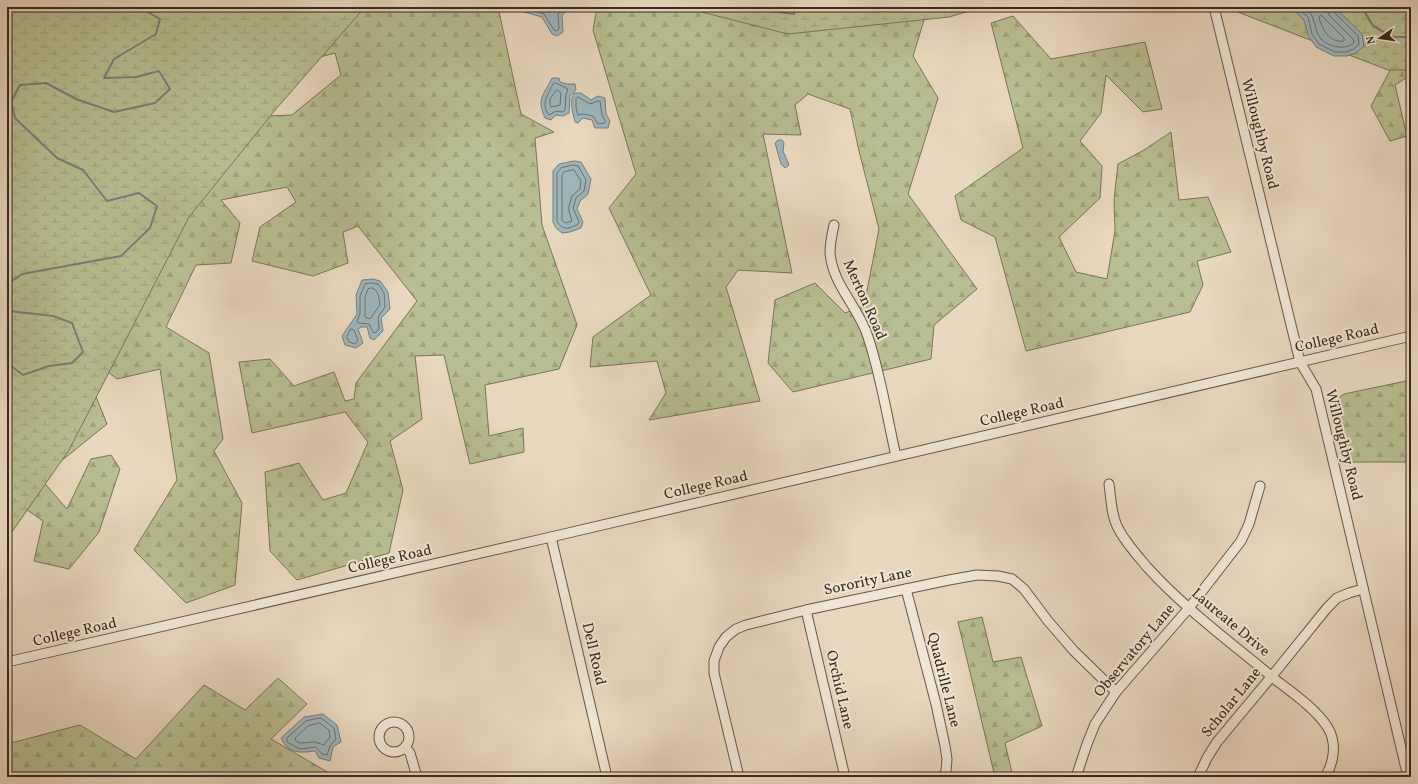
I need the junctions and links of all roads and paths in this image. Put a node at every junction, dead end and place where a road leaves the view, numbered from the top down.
1 (1214, 7) edge
2 (834, 225) dead end
3 (1411, 336) edge
4 (1300, 362) junction
5 (896, 456) junction
6 (1109, 484) dead end
7 (1260, 486) dead end
8 (551, 537) junction
9 (906, 589) junction
10 (1363, 589) junction
11 (1189, 608) junction
12 (806, 610) junction
13 (7, 662) edge
14 (1272, 676) junction
15 (1116, 692) junction
16 (405, 746) dead end
17 (417, 777) edge
18 (607, 777) edge
19 (739, 777) edge
20 (845, 777) edge
21 (943, 777) edge
22 (1076, 777) edge
23 (1198, 777) edge
24 (1325, 777) edge
25 (1408, 777) edge

1 - 4 street, Willoughby Road
2 - 5 street, Merton Road
3 - 4 street, College Road
4 - 5 street, College Road
4 - 10 street, Willoughby Road
5 - 8 street, College Road
6 - 11 street, Laureate Drive
7 - 11 street, Observatory Lane
8 - 13 street, College Road
8 - 18 street, Dell Road
9 - 12 street, Sorority Lane
9 - 15 street, Sorority Lane
9 - 21 street, Quadrille Lane
10 - 14 street, Scholar Lane
10 - 25 street, Willoughby Road
11 - 14 street, Laureate Drive
11 - 15 street, Observatory Lane
12 - 19 street, Sorority Lane
12 - 20 street, Orchid Lane
14 - 23 street, Scholar Lane
14 - 24 street, Laureate Drive
15 - 22 street, Observatory Lane
16 - 17 street

